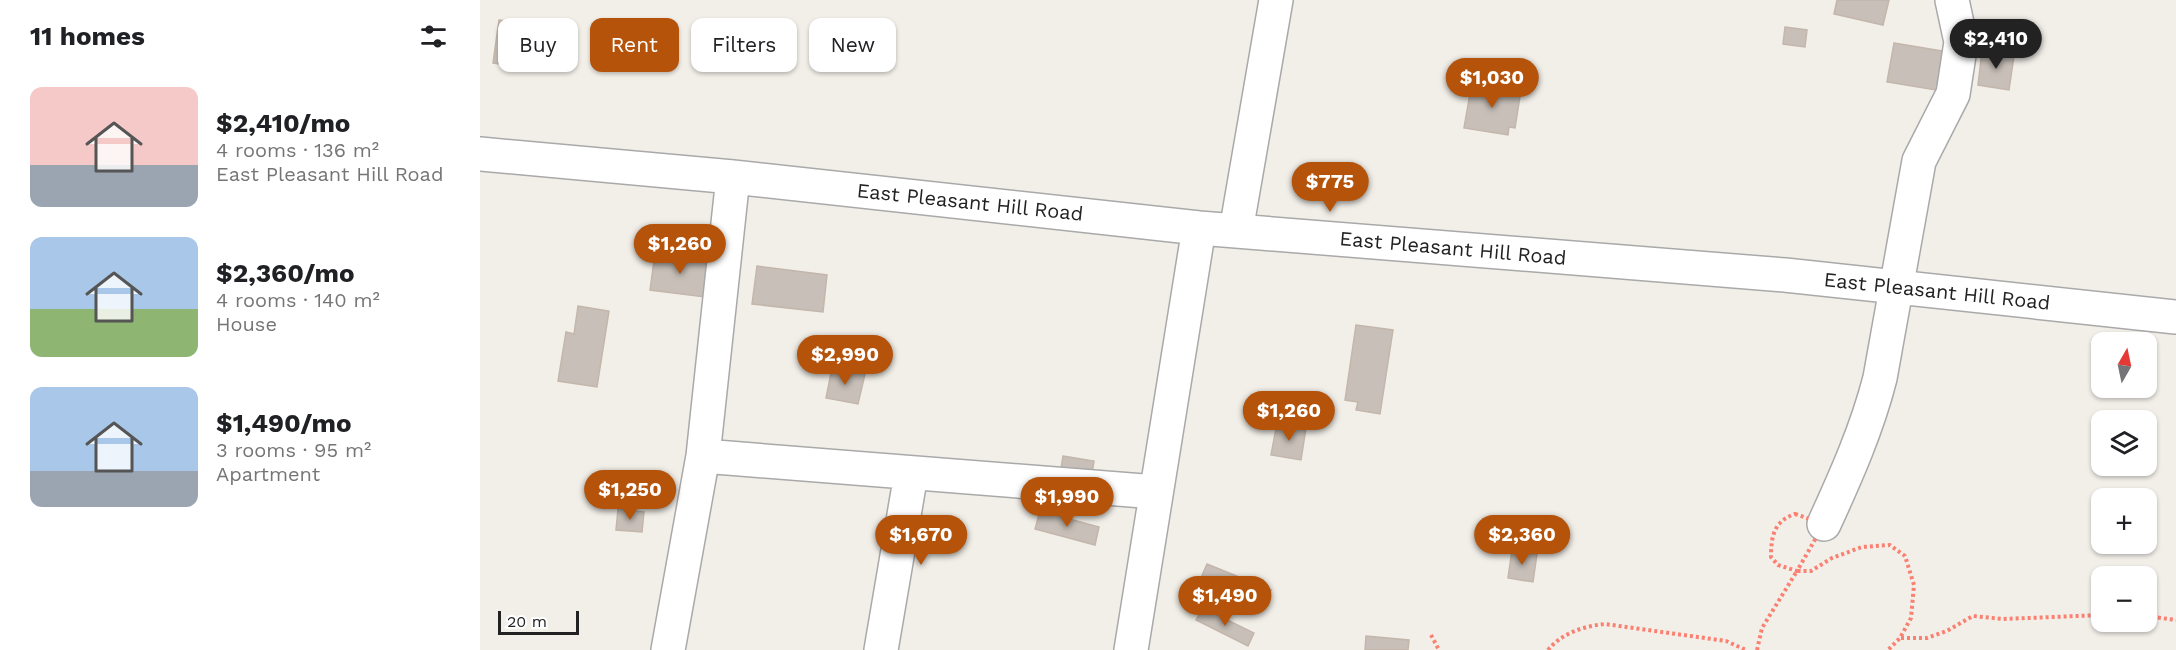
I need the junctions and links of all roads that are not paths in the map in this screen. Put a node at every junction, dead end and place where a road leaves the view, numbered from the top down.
1 (1276, 0) edge
2 (1952, 0) edge
3 (480, 154) edge
4 (734, 177) junction
5 (1199, 228) junction
6 (1236, 231) junction
7 (1896, 286) junction
8 (2176, 317) edge
9 (703, 456) junction
10 (910, 474) junction
11 (1156, 492) junction
12 (1824, 524) road end
13 (668, 650) edge
14 (881, 650) edge
15 (1131, 650) edge

1 - 6 street
2 - 7 street
3 - 4 street, East Pleasant Hill Road
4 - 5 street, East Pleasant Hill Road
4 - 9 street
5 - 6 street, East Pleasant Hill Road
5 - 11 street
6 - 7 street, East Pleasant Hill Road
7 - 8 street, East Pleasant Hill Road
7 - 12 street
9 - 10 street
9 - 13 street
10 - 11 street
10 - 14 street
11 - 15 street

